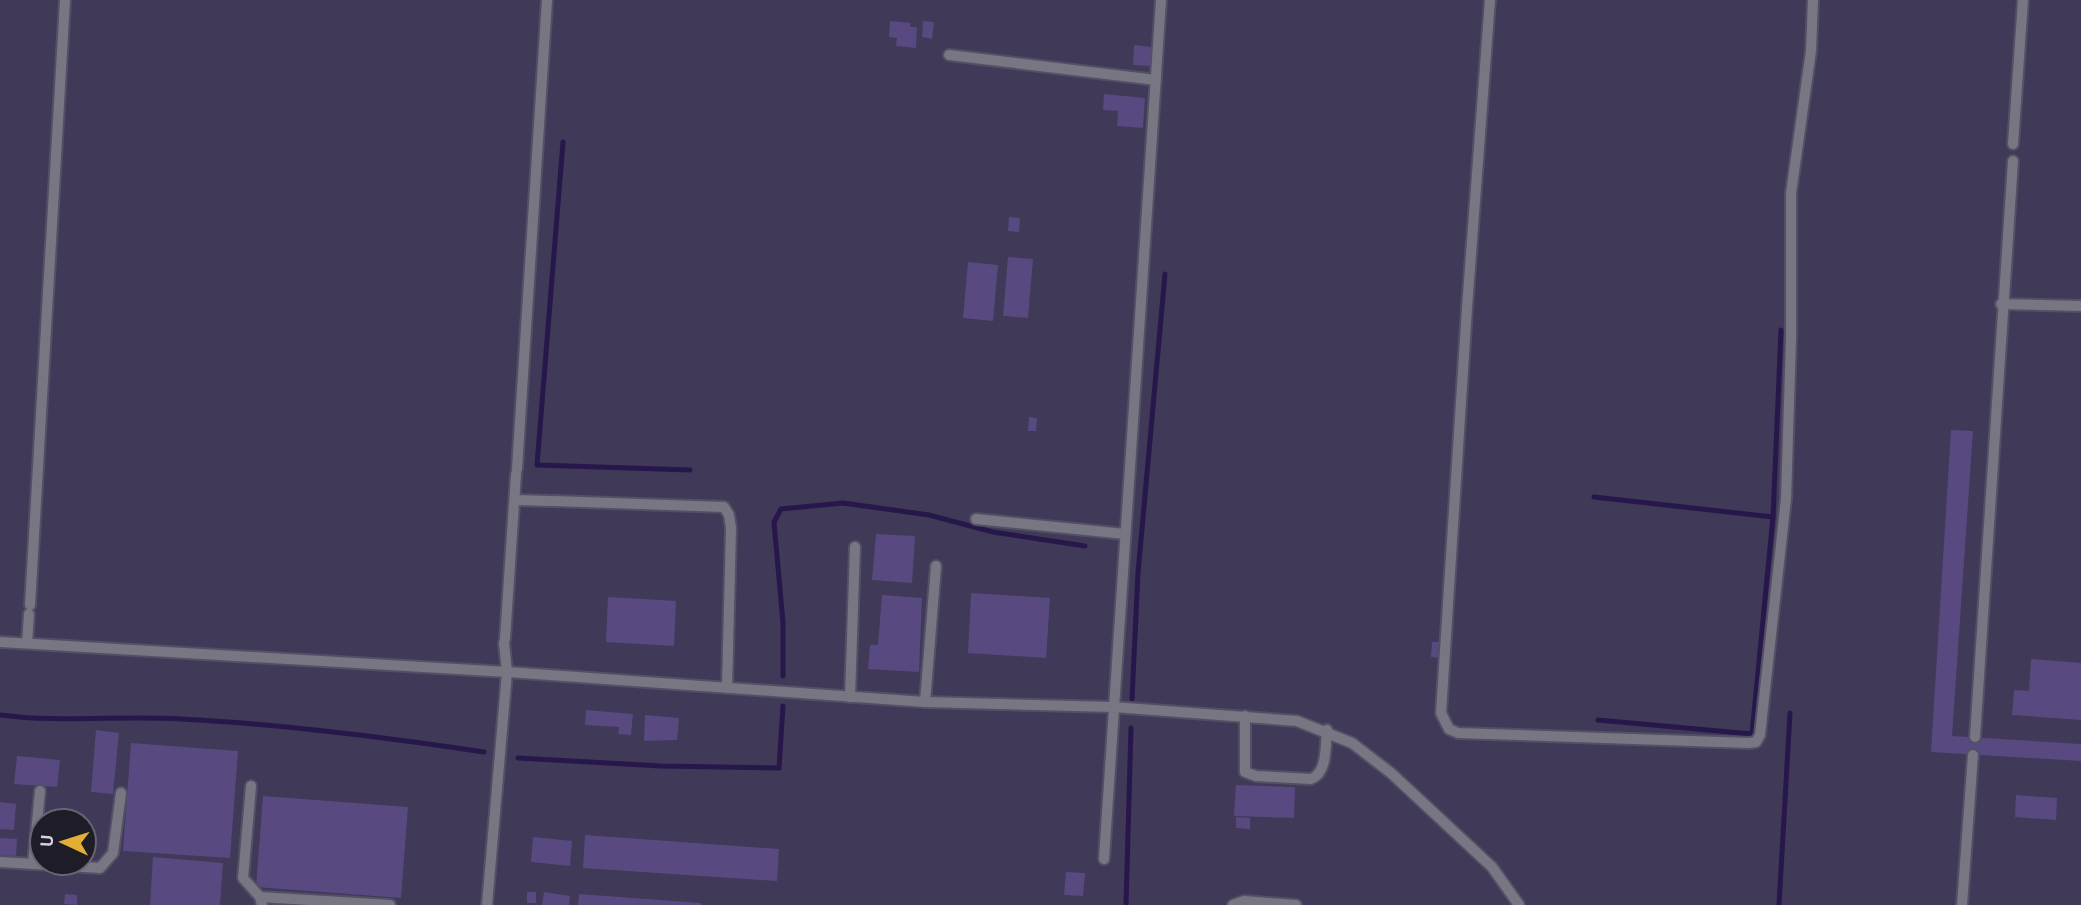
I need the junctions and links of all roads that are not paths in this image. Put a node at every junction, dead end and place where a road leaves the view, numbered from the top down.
1 (65, 0) edge
2 (547, 0) edge
3 (1161, 0) edge
4 (1490, 0) edge
5 (1813, 0) edge
6 (2023, 0) edge
7 (949, 55) dead end
8 (1156, 80) junction
9 (2013, 144) dead end
10 (2012, 161) dead end
11 (2001, 304) junction
12 (2081, 306) edge
13 (514, 500) junction
14 (976, 519) dead end
15 (1125, 534) junction
16 (855, 547) dead end
17 (936, 566) dead end
18 (0, 642) edge
19 (27, 643) junction
20 (507, 672) junction
21 (727, 688) junction
22 (850, 696) junction
23 (925, 702) junction
24 (1113, 707) junction
25 (1245, 716) junction
26 (1327, 730) junction
27 (1975, 737) dead end
28 (1973, 755) dead end
29 (251, 786) dead end
30 (40, 791) dead end
31 (121, 793) dead end
32 (38, 807) edge
33 (1104, 859) dead end
34 (0, 862) edge
35 (28, 864) edge
36 (98, 867) edge
37 (261, 901) edge
38 (390, 905) edge
39 (487, 905) edge
40 (1233, 905) edge
41 (1296, 905) edge
42 (1519, 905) edge
43 (1962, 905) edge

1 - 19 lane
2 - 13 lane
3 - 8 lane
4 - 5 lane
6 - 9 lane
7 - 8 lane
8 - 15 lane
10 - 11 lane
11 - 12 lane
11 - 27 lane
13 - 20 lane
13 - 21 lane
14 - 15 lane
15 - 24 lane
16 - 22 lane
17 - 23 lane
18 - 19 lane
19 - 20 lane
20 - 21 lane
20 - 39 lane
21 - 22 lane
22 - 23 lane
23 - 24 lane
24 - 25 lane
24 - 33 lane
25 - 26 lane
25 - 26 lane
26 - 42 lane
28 - 43 lane
29 - 37 lane
30 - 32 lane
31 - 36 lane
34 - 35 lane
37 - 38 lane
40 - 41 lane

